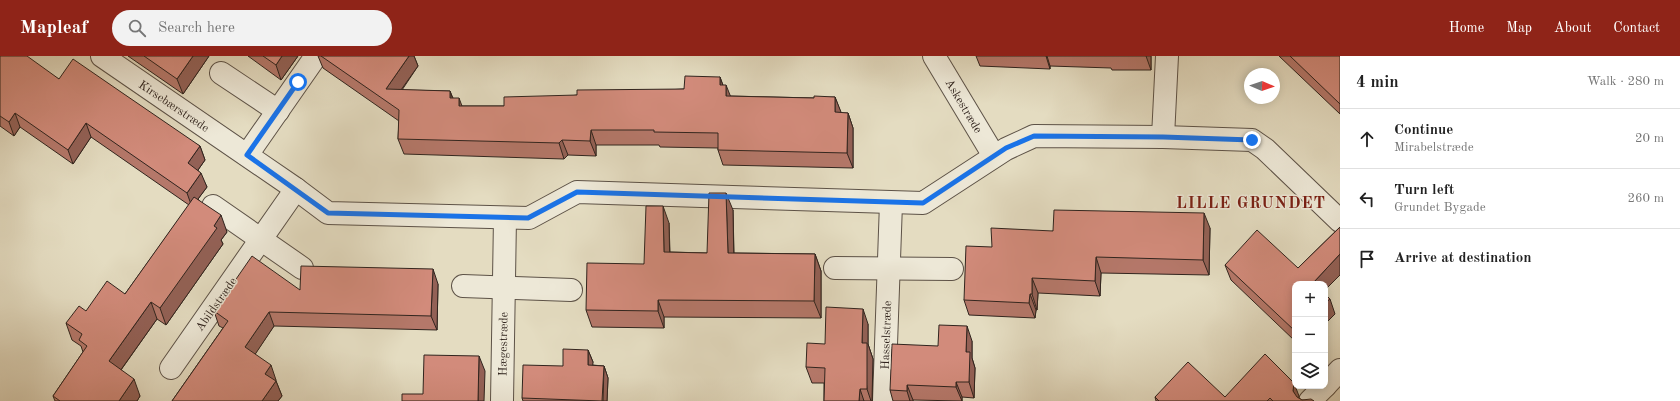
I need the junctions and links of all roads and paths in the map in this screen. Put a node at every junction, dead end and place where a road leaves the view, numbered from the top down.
1 (102, 56) edge
2 (316, 56) edge
3 (934, 56) edge
4 (1166, 56) edge
5 (221, 73) dead end
6 (278, 111) junction
7 (1163, 137) junction
8 (247, 155) junction
9 (994, 156) junction
10 (296, 189) junction
11 (891, 203) junction
12 (213, 206) dead end
13 (505, 218) junction
14 (1340, 221) edge
15 (262, 239) junction
16 (302, 268) edge
17 (835, 268) dead end
18 (888, 268) junction
19 (952, 269) dead end
20 (463, 286) dead end
21 (504, 288) junction
22 (571, 290) dead end
23 (171, 368) dead end
24 (1340, 370) edge
25 (1328, 383) edge
26 (1322, 389) edge
27 (502, 401) edge
28 (884, 401) edge
29 (1310, 401) edge

1 - 8 street, Kirsebærstræde
2 - 6 street
3 - 9 street, Askestræde
4 - 7 street
5 - 6 street
6 - 8 street
7 - 9 street, Kirsebærstræde
7 - 14 street, Kirsebærstræde
8 - 10 street, Kirsebærstræde
9 - 11 street, Kirsebærstræde
10 - 13 street, Kirsebærstræde
10 - 15 street, Abildstræde
11 - 13 street, Kirsebærstræde
11 - 18 street, Hasselstræde
12 - 15 street
13 - 21 street, Hægestræde
15 - 16 street
15 - 23 street, Abildstræde
17 - 18 street
18 - 19 street
18 - 28 street, Hasselstræde
20 - 21 street
21 - 22 street
21 - 27 street, Hægestræde
24 - 25 street
26 - 29 street

